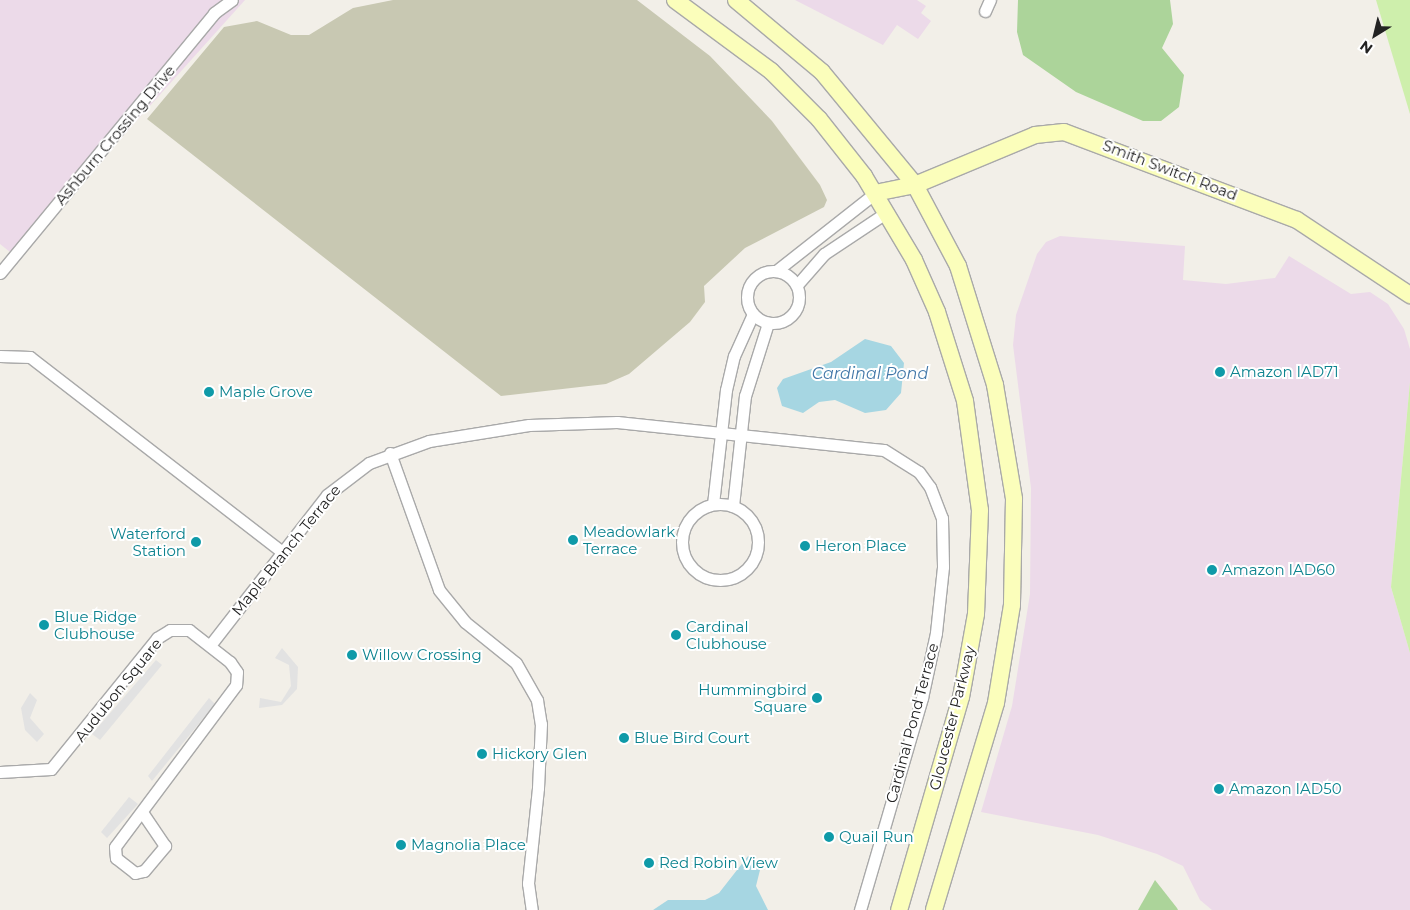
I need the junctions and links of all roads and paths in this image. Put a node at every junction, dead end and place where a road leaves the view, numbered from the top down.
1 (232, 0) edge
2 (675, 0) edge
3 (736, 0) edge
4 (990, 0) edge
5 (985, 11) dead end
6 (915, 185) junction
7 (875, 193) junction
8 (887, 212) junction
9 (2, 266) edge
10 (776, 271) junction
11 (797, 285) junction
12 (1410, 295) edge
13 (753, 314) junction
14 (768, 323) junction
15 (0, 356) edge
16 (722, 430) junction
17 (740, 432) junction
18 (390, 453) junction
19 (713, 504) junction
20 (733, 506) junction
21 (282, 552) junction
22 (211, 644) junction
23 (0, 772) edge
24 (142, 812) junction
25 (532, 910) edge
26 (860, 910) edge
27 (899, 910) edge
28 (934, 910) edge

1 - 9 street, Ashburn Crossing Drive
2 - 7 main road, Gloucester Parkway
3 - 6 main road
4 - 5 street
6 - 7 main road, Smith Switch Road
6 - 8 main road, Smith Switch Road
6 - 12 main road, Smith Switch Road
6 - 28 main road
7 - 8 main road, Gloucester Parkway
7 - 10 street
8 - 11 street
8 - 27 main road, Gloucester Parkway
10 - 11 street
10 - 13 street
11 - 14 street
13 - 14 street
13 - 16 street
14 - 17 street
15 - 21 street
16 - 17 street, Cardinal Pond Terrace
16 - 18 street, Maple Branch Terrace
16 - 19 street
17 - 20 street
17 - 26 street, Cardinal Pond Terrace
18 - 21 street, Maple Branch Terrace
18 - 25 street
19 - 20 street
19 - 20 street
21 - 22 street, Maple Branch Terrace
22 - 23 street, Audubon Square
22 - 24 street, Audubon Square
24 - 24 street, Audubon Square

